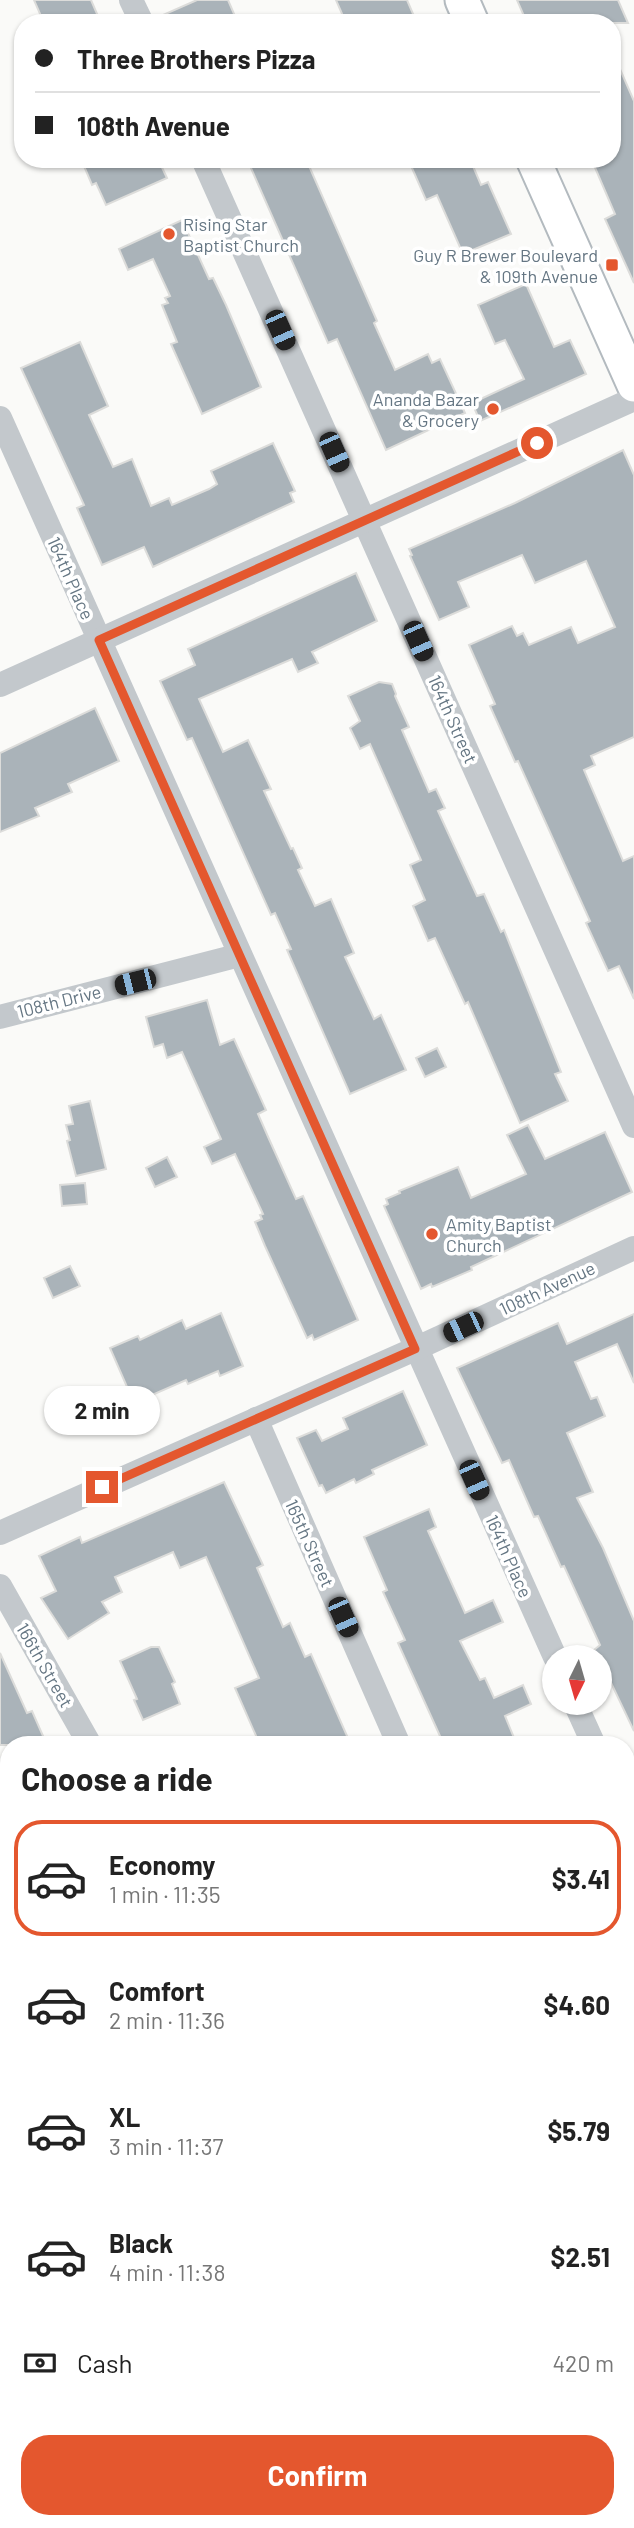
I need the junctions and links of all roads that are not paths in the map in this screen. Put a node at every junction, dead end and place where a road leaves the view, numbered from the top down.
1 (207, 168) edge
2 (537, 168) edge
3 (634, 385) edge
4 (634, 399) edge
5 (0, 418) edge
6 (365, 520) junction
7 (99, 640) junction
8 (0, 685) edge
9 (240, 955) junction
10 (0, 1017) edge
11 (634, 1126) edge
12 (634, 1248) edge
13 (415, 1349) junction
14 (256, 1419) junction
15 (0, 1532) edge
16 (0, 1586) edge
17 (550, 1645) edge
18 (580, 1715) edge
19 (85, 1736) edge
20 (395, 1736) edge
21 (590, 1736) edge

1 - 6 street, 164th Street
2 - 3 main road
4 - 6 street
5 - 7 street, 164th Place
6 - 7 street
6 - 11 street, 164th Street
7 - 8 street
7 - 9 street, 164th Place
9 - 10 street, 108th Drive
9 - 13 street, 164th Place
12 - 13 street, 108th Avenue
13 - 14 street, 108th Avenue
13 - 17 street, 164th Place
14 - 15 street, 108th Avenue
14 - 20 street, 165th Street
16 - 19 street, 166th Street
18 - 21 street

